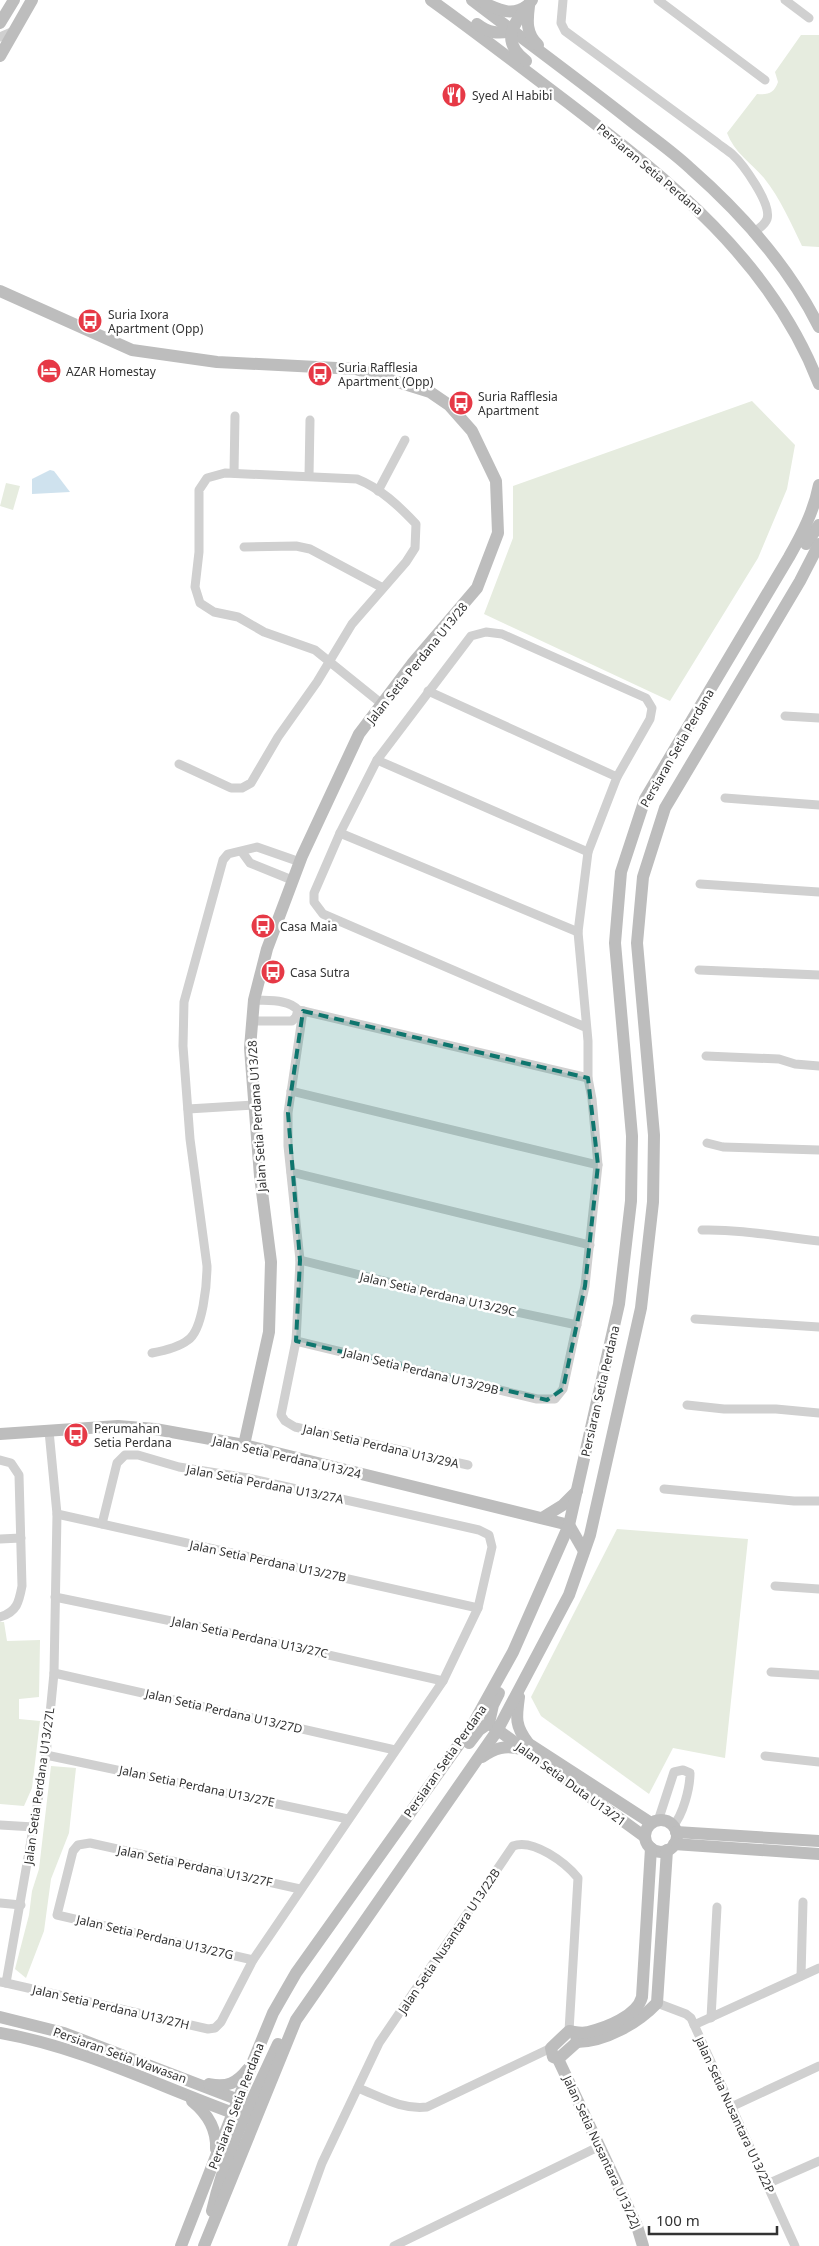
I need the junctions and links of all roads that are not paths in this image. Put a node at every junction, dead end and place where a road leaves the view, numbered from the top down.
1 (14, 0) edge
2 (32, 0) edge
3 (432, 0) edge
4 (472, 0) edge
5 (477, 0) edge
6 (563, 0) edge
7 (658, 0) edge
8 (785, 0) edge
9 (531, 2) edge
10 (809, 18) dead end
11 (0, 23) edge
12 (512, 30) junction
13 (14, 32) junction
14 (0, 37) edge
15 (0, 56) edge
16 (571, 74) junction
17 (765, 80) dead end
18 (584, 115) junction
19 (753, 233) junction
20 (0, 290) edge
21 (819, 327) edge
22 (819, 384) edge
23 (235, 416) dead end
24 (310, 420) dead end
25 (405, 440) dead end
26 (234, 473) junction
27 (309, 476) junction
28 (819, 485) edge
29 (378, 491) junction
30 (819, 524) edge
31 (819, 544) edge
32 (244, 547) dead end
33 (819, 562) edge
34 (800, 581) junction
35 (383, 588) junction
36 (765, 600) junction
37 (329, 660) junction
38 (428, 691) junction
39 (382, 704) junction
40 (785, 716) dead end
41 (819, 718) edge
42 (377, 760) junction
43 (179, 764) dead end
44 (617, 777) junction
45 (725, 798) dead end
46 (819, 805) edge
47 (340, 833) junction
48 (242, 852) junction
49 (588, 852) junction
50 (300, 862) junction
51 (292, 880) junction
52 (700, 884) dead end
53 (819, 892) edge
54 (578, 932) junction
55 (699, 970) dead end
56 (819, 975) edge
57 (254, 1000) junction
58 (301, 1011) junction
59 (252, 1021) junction
60 (585, 1027) junction
61 (706, 1056) dead end
62 (819, 1066) edge
63 (588, 1078) junction
64 (291, 1091) junction
65 (254, 1105) junction
66 (188, 1109) junction
67 (707, 1143) dead end
68 (819, 1150) edge
69 (598, 1165) junction
70 (290, 1172) junction
71 (702, 1230) dead end
72 (819, 1240) edge
73 (590, 1245) junction
74 (300, 1260) junction
75 (696, 1319) dead end
76 (577, 1325) junction
77 (819, 1327) edge
78 (296, 1341) junction
79 (152, 1353) dead end
80 (687, 1405) dead end
81 (819, 1414) edge
82 (248, 1427) junction
83 (49, 1431) junction
84 (0, 1434) edge
85 (223, 1441) junction
86 (244, 1445) junction
87 (264, 1450) junction
88 (0, 1460) edge
89 (468, 1465) dead end
90 (664, 1490) dead end
91 (577, 1491) junction
92 (819, 1500) edge
93 (57, 1514) junction
94 (594, 1514) junction
95 (542, 1518) junction
96 (102, 1524) junction
97 (569, 1525) junction
98 (21, 1538) junction
99 (0, 1539) edge
100 (584, 1551) junction
101 (557, 1553) junction
102 (775, 1586) dead end
103 (819, 1590) edge
104 (55, 1597) junction
105 (478, 1608) junction
106 (0, 1616) edge
107 (524, 1627) junction
108 (771, 1672) dead end
109 (54, 1673) junction
110 (819, 1675) edge
111 (443, 1681) junction
112 (520, 1690) junction
113 (495, 1726) junction
114 (526, 1747) junction
115 (395, 1750) junction
116 (46, 1755) junction
117 (765, 1756) dead end
118 (475, 1762) junction
119 (819, 1762) edge
120 (426, 1788) junction
121 (348, 1819) junction
122 (654, 1822) junction
123 (0, 1825) edge
124 (34, 1827) junction
125 (672, 1838) junction
126 (819, 1840) edge
127 (648, 1842) junction
128 (819, 1854) edge
129 (300, 1889) junction
130 (803, 1902) dead end
131 (0, 1903) edge
132 (21, 1905) junction
133 (717, 1907) dead end
134 (56, 1915) joint
135 (253, 1960) junction
136 (819, 1968) edge
137 (801, 1976) junction
138 (3, 1983) edge
139 (642, 1988) junction
140 (659, 1988) junction
141 (650, 2006) junction
142 (0, 2017) edge
143 (711, 2018) junction
144 (296, 2020) junction
145 (694, 2025) junction
146 (0, 2033) edge
147 (574, 2036) junction
148 (554, 2054) junction
149 (252, 2064) junction
150 (819, 2066) edge
151 (190, 2081) junction
152 (358, 2088) junction
153 (184, 2095) junction
154 (239, 2100) junction
155 (732, 2107) junction
156 (246, 2112) junction
157 (233, 2113) junction
158 (600, 2146) junction
159 (216, 2157) junction
160 (819, 2161) edge
161 (767, 2184) junction
162 (181, 2246) edge
163 (204, 2246) edge
164 (293, 2246) edge
165 (394, 2246) edge
166 (643, 2246) edge
167 (796, 2246) edge

1 - 11 main road
2 - 13 main road
3 - 12 main road
3 - 18 main road, Persiaran Setia Perdana
4 - 12 main road, Persiaran Setia Perdana
5 - 9 main road
6 - 19 street
7 - 17 street
8 - 10 street
9 - 12 main road
9 - 16 main road
12 - 16 main road, Persiaran Setia Perdana
12 - 18 main road
13 - 14 street
13 - 15 main road
16 - 19 main road, Persiaran Setia Perdana
18 - 22 main road, Persiaran Setia Perdana
19 - 21 main road, Persiaran Setia Perdana
20 - 39 main road, Jalan Setia Perdana U13/28
23 - 26 street
24 - 27 street
25 - 29 street
26 - 27 street
26 - 37 street
27 - 29 street
28 - 36 main road, Persiaran Setia Perdana
29 - 35 street
30 - 36 main road
31 - 34 main road, Persiaran Setia Perdana
32 - 35 street
33 - 34 main road
34 - 94 main road, Persiaran Setia Perdana
35 - 37 street
36 - 91 main road, Persiaran Setia Perdana
37 - 39 street
37 - 43 street
38 - 42 street
38 - 44 street
38 - 44 street
39 - 50 main road, Jalan Setia Perdana U13/28
40 - 41 street
42 - 47 street
42 - 49 street
44 - 49 street
45 - 46 street
47 - 54 street
47 - 60 street
48 - 50 street
48 - 51 street
48 - 66 street
49 - 54 street
50 - 51 main road, Jalan Setia Perdana U13/28
51 - 57 main road, Jalan Setia Perdana U13/28
52 - 53 street
54 - 60 street
55 - 56 street
57 - 58 street
57 - 59 main road, Jalan Setia Perdana U13/28
58 - 59 street
58 - 63 street
58 - 64 street
59 - 65 main road, Jalan Setia Perdana U13/28
60 - 63 street
61 - 62 street
63 - 69 street
64 - 69 street
64 - 70 street
65 - 66 street
65 - 82 main road, Jalan Setia Perdana U13/28
66 - 79 street
67 - 68 street
69 - 73 street
70 - 73 street
70 - 74 street
71 - 72 street
73 - 76 street
74 - 76 street, Jalan Setia Perdana U13/29C
74 - 78 street
75 - 77 street
76 - 78 street, Jalan Setia Perdana U13/29B
78 - 89 street, Jalan Setia Perdana U13/29A
80 - 81 street
82 - 85 main road
82 - 86 main road, Jalan Setia Perdana U13/28
82 - 87 main road
83 - 84 main road, Jalan Setia Perdana U13/24
83 - 85 main road, Jalan Setia Perdana U13/24
83 - 93 street, Jalan Setia Perdana U13/27L
85 - 86 main road, Jalan Setia Perdana U13/24
86 - 87 main road, Jalan Setia Perdana U13/24
87 - 95 main road, Jalan Setia Perdana U13/24
88 - 98 street
90 - 92 street
91 - 95 main road
91 - 97 main road, Persiaran Setia Perdana
93 - 96 street, Jalan Setia Perdana U13/27B
93 - 104 street, Jalan Setia Perdana U13/27L
94 - 97 main road
94 - 100 main road, Persiaran Setia Perdana
95 - 97 main road, Jalan Setia Perdana U13/24
95 - 101 main road
96 - 105 street, Jalan Setia Perdana U13/27B
96 - 105 street, Jalan Setia Perdana U13/27A
97 - 100 main road
97 - 101 main road, Persiaran Setia Perdana
98 - 99 street
98 - 106 street
100 - 112 main road, Persiaran Setia Perdana
101 - 107 main road, Persiaran Setia Perdana
102 - 103 street
104 - 109 street, Jalan Setia Perdana U13/27L
104 - 111 street, Jalan Setia Perdana U13/27C
105 - 111 street
107 - 113 main road
107 - 120 main road, Persiaran Setia Perdana
108 - 110 street
109 - 115 street, Jalan Setia Perdana U13/27D
109 - 116 street, Jalan Setia Perdana U13/27L
111 - 115 street
112 - 113 main road, Persiaran Setia Perdana
112 - 114 main road
113 - 114 main road, Jalan Setia Duta U13/21
113 - 118 main road, Persiaran Setia Perdana
113 - 120 main road
114 - 118 main road
114 - 122 main road, Jalan Setia Duta U13/21
114 - 127 main road, Jalan Setia Duta U13/21
115 - 121 street
116 - 121 street, Jalan Setia Perdana U13/27E
116 - 124 street, Jalan Setia Perdana U13/27L
117 - 119 street
118 - 144 main road, Persiaran Setia Perdana
120 - 149 main road, Persiaran Setia Perdana
121 - 129 street
122 - 125 main road
122 - 125 street
122 - 127 main road
123 - 124 street
124 - 132 street, Jalan Setia Perdana U13/27L
125 - 126 main road
125 - 127 main road
125 - 128 main road
125 - 140 main road
127 - 139 main road
129 - 134 street, Jalan Setia Perdana U13/27F
129 - 135 street
130 - 137 street
131 - 132 street
132 - 138 street, Jalan Setia Perdana U13/27L
133 - 143 street
134 - 135 street, Jalan Setia Perdana U13/27G
135 - 138 street, Jalan Setia Perdana U13/27H
136 - 137 street
137 - 143 street
139 - 140 main road
139 - 141 main road
140 - 141 main road
141 - 145 street, Jalan Setia Nusantara U13/22P
141 - 147 main road
142 - 151 main road, Persiaran Setia Wawasan
143 - 145 street
144 - 156 main road
144 - 163 main road, Persiaran Setia Perdana
145 - 155 street, Jalan Setia Nusantara U13/22P
146 - 153 main road, Persiaran Setia Wawasan
147 - 148 main road
147 - 152 street, Jalan Setia Nusantara U13/22B
148 - 152 street
148 - 158 main road, Jalan Setia Nusantara U13/22J
149 - 151 main road
149 - 154 main road, Persiaran Setia Perdana
150 - 155 street
151 - 154 main road, Persiaran Setia Wawasan
152 - 164 street, Jalan Setia Nusantara U13/22B
153 - 157 main road, Persiaran Setia Wawasan
153 - 159 main road
154 - 156 main road
154 - 157 main road, Persiaran Setia Perdana
155 - 161 street, Jalan Setia Nusantara U13/22P
156 - 157 main road
156 - 163 main road
157 - 159 main road, Persiaran Setia Perdana
158 - 165 street
158 - 166 main road, Jalan Setia Nusantara U13/22J
159 - 162 main road, Persiaran Setia Perdana
160 - 161 street
161 - 167 street, Jalan Setia Nusantara U13/22P

